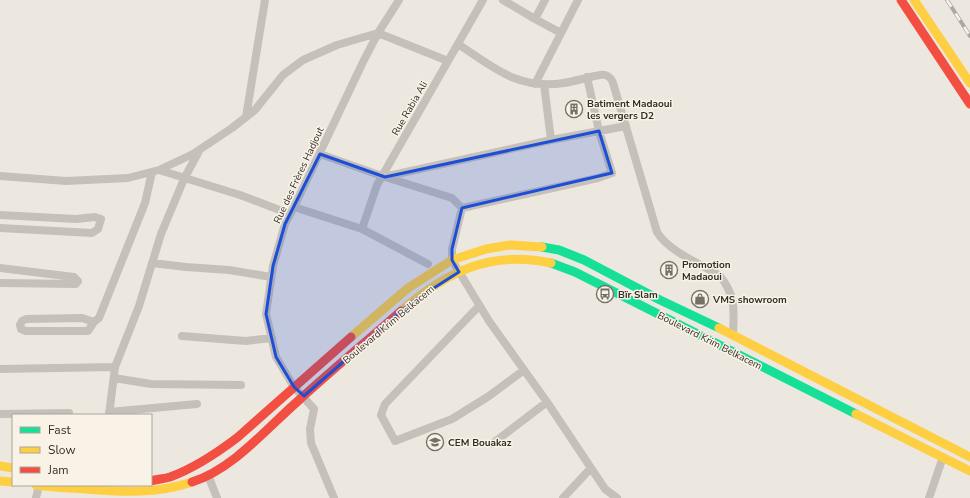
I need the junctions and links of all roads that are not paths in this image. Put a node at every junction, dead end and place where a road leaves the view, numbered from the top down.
1 (265, 0) edge
2 (399, 0) edge
3 (483, 0) edge
4 (503, 0) edge
5 (545, 0) edge
6 (578, 0) edge
7 (901, 0) edge
8 (914, 0) edge
9 (535, 19) junction
10 (378, 33) junction
11 (561, 33) junction
12 (458, 44) junction
13 (448, 61) junction
14 (587, 77) junction
15 (970, 83) edge
16 (535, 84) junction
17 (544, 84) junction
18 (970, 104) edge
19 (246, 117) junction
20 (626, 126) junction
21 (599, 131) junction
22 (551, 140) junction
23 (200, 149) junction
24 (320, 154) junction
25 (156, 171) junction
26 (0, 176) edge
27 (384, 176) junction
28 (184, 178) junction
29 (294, 207) junction
30 (462, 208) junction
31 (290, 214) junction
32 (0, 216) edge
33 (0, 228) edge
34 (362, 229) junction
35 (452, 260) junction
36 (152, 263) junction
37 (428, 264) dead end
38 (0, 268) edge
39 (459, 272) junction
40 (271, 277) junction
41 (0, 283) edge
42 (479, 306) junction
43 (94, 322) junction
44 (733, 335) junction
45 (182, 336) dead end
46 (272, 338) junction
47 (115, 368) junction
48 (0, 369) edge
49 (524, 370) junction
50 (114, 378) junction
51 (241, 385) dead end
52 (294, 387) junction
53 (304, 396) junction
54 (547, 402) junction
55 (197, 404) dead end
56 (70, 413) dead end
57 (109, 413) edge
58 (0, 414) edge
59 (492, 444) dead end
60 (943, 457) junction
61 (970, 457) edge
62 (0, 466) edge
63 (12, 468) edge
64 (591, 468) junction
65 (970, 471) edge
66 (208, 475) junction
67 (0, 481) edge
68 (152, 481) edge
69 (12, 482) edge
70 (38, 486) edge
71 (50, 486) edge
72 (36, 498) edge
73 (217, 498) edge
74 (334, 498) edge
75 (563, 498) edge
76 (617, 498) edge
77 (929, 498) edge

1 - 19 street
2 - 10 street, Rue des Frères Hadjout
3 - 12 street, Rue Rabia Ali
4 - 9 street
5 - 9 street
6 - 11 street
7 - 18 main road
8 - 15 main road
9 - 11 street
10 - 13 street
10 - 19 street
10 - 24 street, Rue des Frères Hadjout
11 - 16 street
12 - 13 street, Rue Rabia Ali
12 - 16 street
13 - 27 street, Rue Rabia Ali
14 - 17 street
14 - 20 street
14 - 21 street
16 - 17 street
17 - 22 street
19 - 23 street
20 - 21 street
20 - 44 street
21 - 22 street
21 - 30 street
22 - 27 street
23 - 25 street
23 - 28 street
24 - 27 street
24 - 29 street, Rue des Frères Hadjout
25 - 26 street
25 - 28 street
25 - 43 street
27 - 30 street
27 - 34 street, Rue Rabia Ali
28 - 31 street
28 - 36 street
29 - 31 street, Rue des Frères Hadjout
29 - 34 street
30 - 35 street
31 - 40 street, Rue des Frères Hadjout
32 - 33 street
34 - 37 street
35 - 39 street
35 - 44 main road, Boulevard Krim Belkacem
35 - 52 main road, Boulevard Krim Belkacem
36 - 40 street
36 - 47 street
38 - 41 street
39 - 42 street
39 - 53 main road, Boulevard Krim Belkacem
39 - 60 main road, Boulevard Krim Belkacem
40 - 46 street, Rue des Frères Hadjout
42 - 49 street
42 - 49 street
43 - 43 street
44 - 61 main road, Boulevard Krim Belkacem
45 - 46 street
46 - 52 street, Rue des Frères Hadjout
47 - 48 street
47 - 50 street
49 - 54 street
50 - 51 street
50 - 57 street
52 - 53 street, Rue des Frères Hadjout
52 - 68 main road, Boulevard Krim Belkacem
53 - 66 main road, Boulevard Krim Belkacem
53 - 74 street, Rue des Frères Hadjout
54 - 59 street
54 - 64 street
55 - 57 street
56 - 58 street
60 - 65 main road, Boulevard Krim Belkacem
60 - 77 street
62 - 63 main road
64 - 75 street
64 - 76 street
66 - 71 main road, Boulevard Krim Belkacem
66 - 73 street
67 - 69 main road
70 - 72 street

